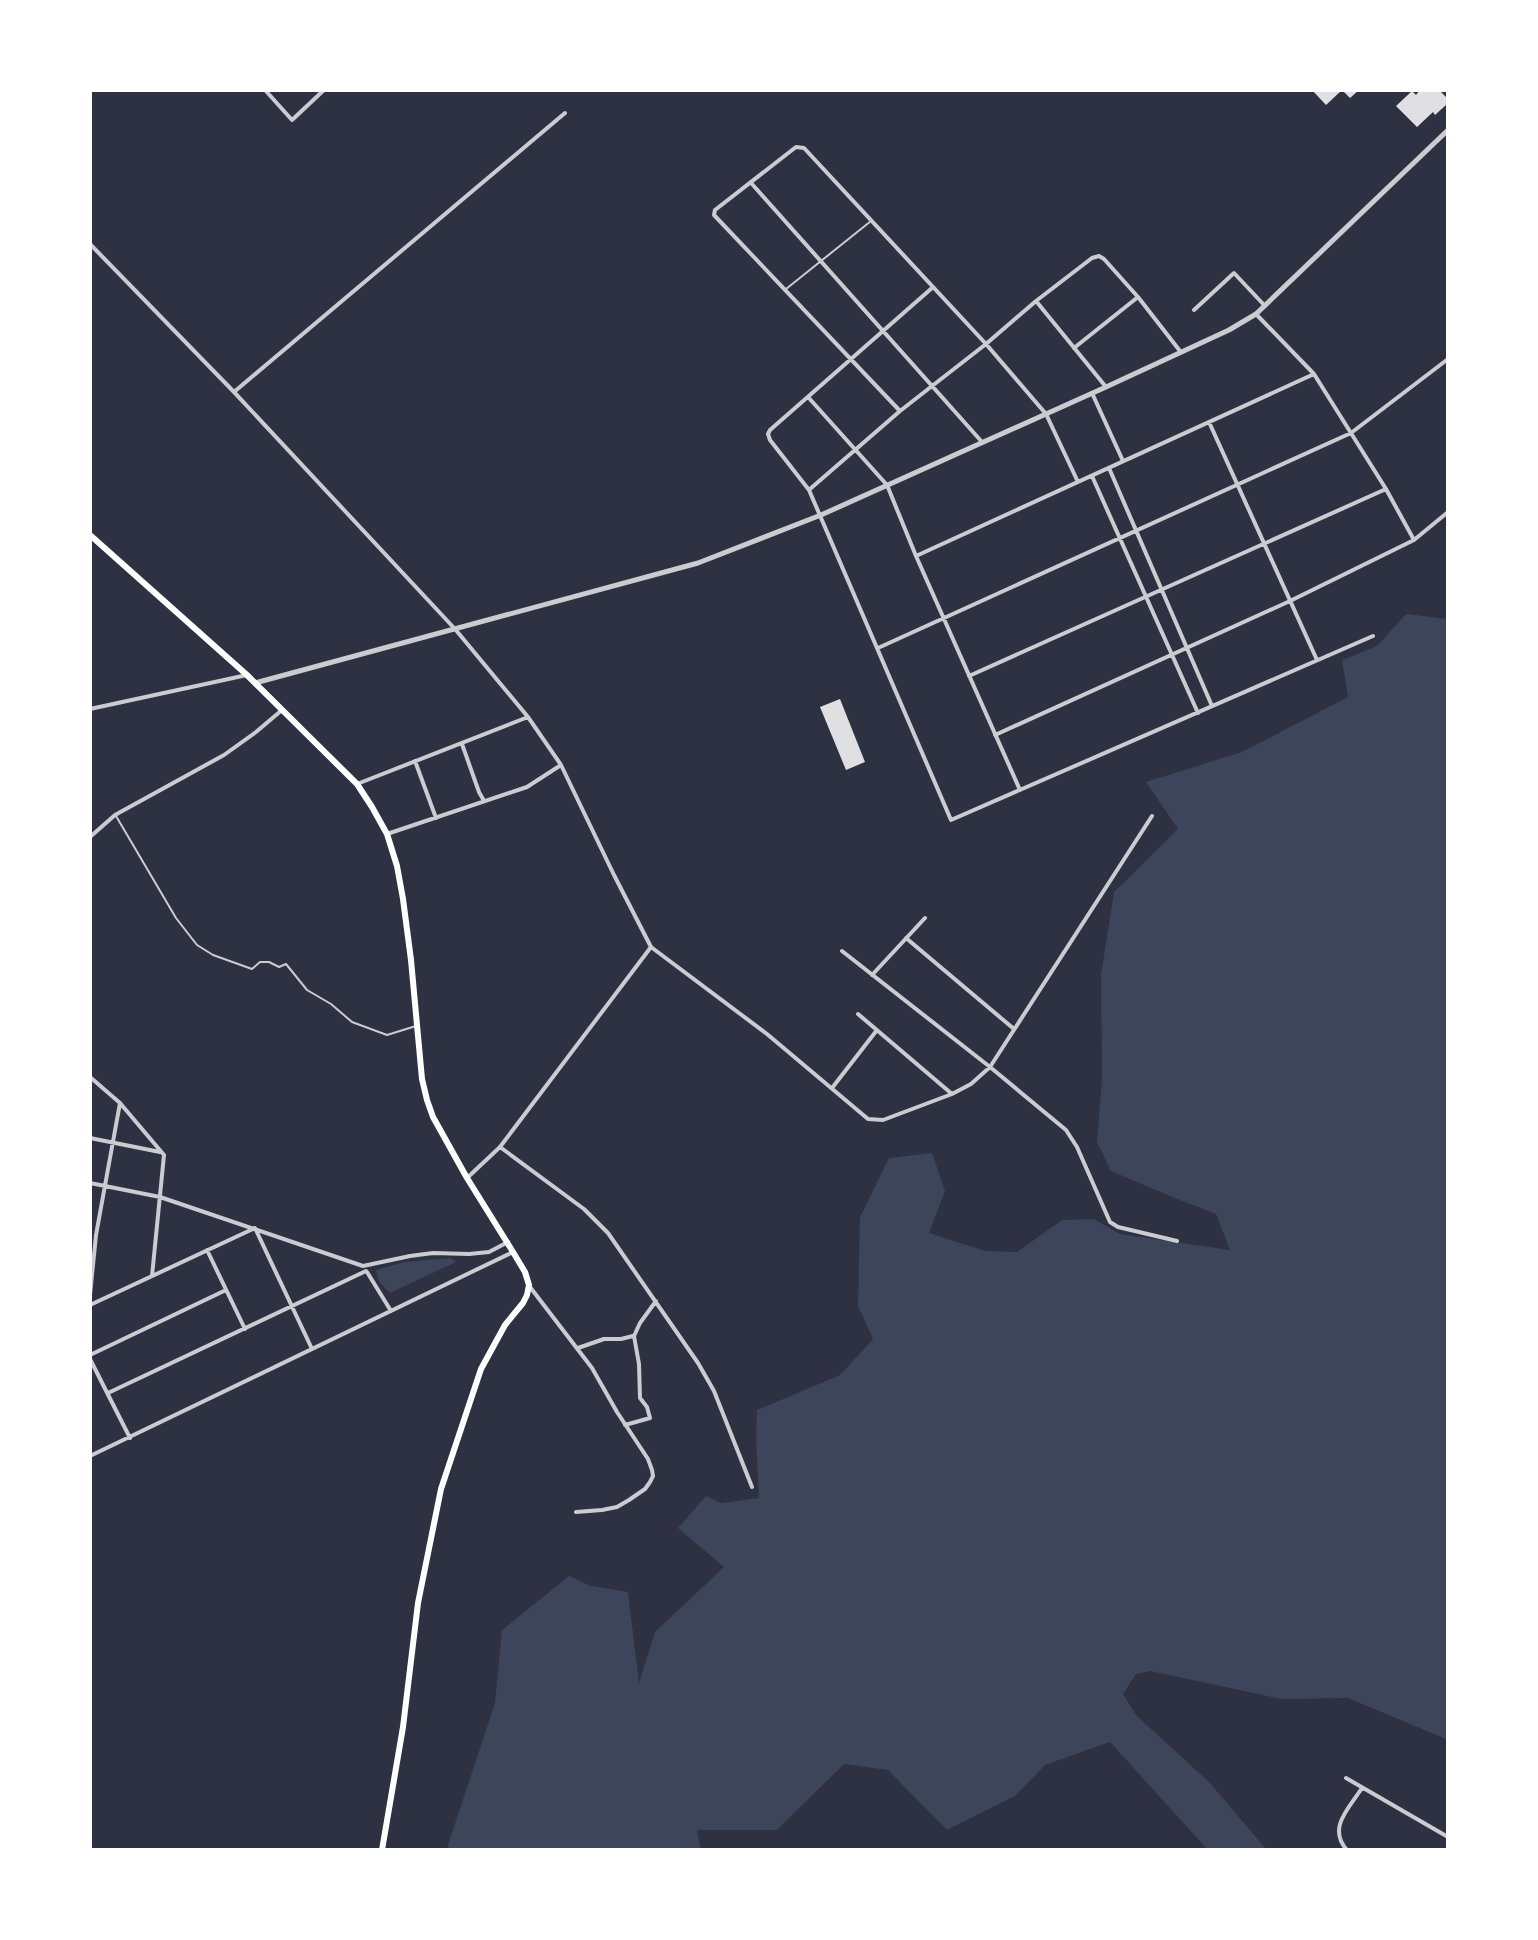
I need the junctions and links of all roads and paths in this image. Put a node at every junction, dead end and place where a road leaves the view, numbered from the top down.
1 (265, 90) edge
2 (324, 90) edge
3 (565, 113) dead end
4 (1448, 130) edge
5 (752, 183) junction
6 (872, 220) junction
7 (90, 244) edge
8 (821, 261) junction
9 (932, 288) junction
10 (785, 290) junction
11 (1138, 297) junction
12 (1036, 301) junction
13 (1265, 306) junction
14 (1194, 310) dead end
15 (1256, 314) junction
16 (884, 331) junction
17 (986, 344) junction
18 (1074, 348) junction
19 (1180, 351) junction
20 (852, 359) junction
21 (1448, 359) edge
22 (1314, 374) junction
23 (932, 386) junction
24 (1106, 387) junction
25 (234, 392) junction
26 (1092, 393) junction
27 (808, 397) junction
28 (900, 411) junction
29 (1046, 414) junction
30 (1209, 422) junction
31 (1351, 433) junction
32 (982, 442) junction
33 (855, 449) junction
34 (1123, 461) junction
35 (1109, 468) junction
36 (1092, 476) junction
37 (1078, 482) junction
38 (1237, 484) junction
39 (887, 485) junction
40 (1386, 489) junction
41 (809, 490) junction
42 (1448, 512) edge
43 (821, 515) junction
44 (1135, 530) junction
45 (90, 535) edge
46 (1119, 537) junction
47 (1414, 540) junction
48 (1265, 544) junction
49 (916, 556) junction
50 (1161, 590) junction
51 (1146, 597) junction
52 (1290, 601) junction
53 (943, 618) junction
54 (455, 629) junction
55 (1373, 636) dead end
56 (877, 648) junction
57 (1187, 648) junction
58 (1172, 655) junction
59 (1317, 661) junction
60 (247, 675) junction
61 (969, 676) junction
62 (255, 683) junction
63 (1212, 706) junction
64 (90, 709) edge
65 (282, 710) junction
66 (1198, 713) junction
67 (528, 717) junction
68 (995, 735) junction
69 (461, 743) junction
70 (415, 761) junction
71 (561, 765) junction
72 (357, 784) junction
73 (1020, 790) junction
74 (484, 801) junction
75 (115, 815) junction
76 (1152, 816) dead end
77 (436, 818) junction
78 (387, 834) junction
79 (90, 837) edge
80 (925, 918) dead end
81 (906, 938) junction
82 (651, 947) junction
83 (842, 951) dead end
84 (872, 975) junction
85 (858, 1014) dead end
86 (417, 1026) junction
87 (1014, 1029) junction
88 (877, 1030) junction
89 (990, 1067) junction
90 (90, 1080) edge
91 (832, 1088) junction
92 (952, 1094) junction
93 (120, 1103) junction
94 (90, 1138) edge
95 (112, 1141) junction
96 (500, 1147) junction
97 (163, 1153) junction
98 (467, 1178) junction
99 (90, 1183) edge
100 (104, 1185) junction
101 (160, 1197) junction
102 (255, 1228) junction
103 (93, 1235) edge
104 (1177, 1241) dead end
105 (508, 1242) junction
106 (207, 1250) junction
107 (513, 1252) junction
108 (363, 1266) junction
109 (366, 1271) junction
110 (152, 1276) junction
111 (529, 1285) junction
112 (226, 1290) junction
113 (90, 1295) edge
114 (656, 1301) junction
115 (90, 1305) edge
116 (292, 1307) junction
117 (391, 1311) junction
118 (245, 1329) junction
119 (634, 1336) junction
120 (578, 1348) junction
121 (312, 1349) junction
122 (90, 1357) edge
123 (108, 1393) junction
124 (625, 1425) junction
125 (130, 1438) junction
126 (90, 1456) edge
127 (752, 1487) dead end
128 (576, 1512) dead end
129 (1346, 1778) dead end
130 (1362, 1788) junction
131 (1448, 1837) edge
132 (382, 1850) edge
133 (1347, 1850) edge

1 - 2 street
3 - 25 street
4 - 13 street
5 - 6 street
5 - 8 street
5 - 10 street
6 - 8 lane
6 - 9 street
7 - 25 street
8 - 10 lane
8 - 16 street
9 - 16 street
9 - 17 street
10 - 20 street
11 - 12 street
11 - 18 street
11 - 19 street
12 - 17 street
12 - 18 street
13 - 14 street
13 - 15 street
15 - 19 street
15 - 22 street
16 - 20 street
16 - 23 street
17 - 23 street
17 - 29 street
18 - 24 street
19 - 24 street
20 - 27 street
20 - 28 street
21 - 31 street
22 - 30 street
22 - 31 street
23 - 28 street
23 - 32 street
24 - 26 street
25 - 54 street
26 - 29 street
26 - 34 street
27 - 33 street
27 - 41 street
28 - 33 street
29 - 32 street
29 - 37 street
30 - 34 street
30 - 38 street
31 - 38 street
31 - 40 street
32 - 39 street
33 - 39 street
33 - 41 street
34 - 35 street
35 - 36 street
35 - 44 street
36 - 37 street
36 - 46 street
37 - 49 street
38 - 44 street
38 - 48 street
39 - 43 street
39 - 49 street
40 - 47 street
40 - 48 street
41 - 43 street
42 - 47 street
43 - 54 street
43 - 56 street
44 - 46 street
44 - 50 street
45 - 60 main road
46 - 51 street
46 - 53 street
47 - 52 street
48 - 50 street
48 - 52 street
49 - 53 street
50 - 51 street
50 - 57 street
51 - 58 street
51 - 61 street
52 - 57 street
52 - 59 street
53 - 56 street
53 - 61 street
54 - 62 street
54 - 67 street
55 - 59 street
56 - 73 street
57 - 58 street
57 - 63 street
58 - 66 street
58 - 68 street
59 - 63 street
60 - 62 main road
60 - 64 street
61 - 68 street
62 - 65 main road
63 - 66 street
65 - 72 main road
65 - 75 street
66 - 73 street
67 - 69 street
67 - 71 street
68 - 73 street
69 - 70 street
69 - 74 street
70 - 72 street
70 - 77 street
71 - 74 street
71 - 82 street
72 - 78 main road
74 - 77 street
75 - 79 street
75 - 86 lane
76 - 87 street
77 - 78 street
78 - 86 main road
80 - 81 street
81 - 84 street
81 - 87 street
82 - 91 street
82 - 96 street
83 - 84 street
84 - 89 street
85 - 88 street
86 - 98 main road
87 - 89 street
88 - 91 street
88 - 92 street
89 - 92 street
89 - 104 street
90 - 93 street
91 - 92 street
93 - 95 street
93 - 97 street
94 - 95 street
95 - 97 street
95 - 100 street
96 - 98 street
96 - 114 street
97 - 101 street
98 - 105 main road
99 - 100 street
100 - 101 street
100 - 103 street
101 - 102 street
101 - 110 street
102 - 106 street
102 - 108 street
102 - 116 street
103 - 113 street
105 - 107 main road
105 - 108 street
106 - 110 street
106 - 112 street
107 - 111 main road
107 - 117 street
108 - 109 street
109 - 116 street
109 - 117 street
110 - 115 street
111 - 120 street
111 - 132 main road
112 - 118 street
112 - 122 street
114 - 119 street
114 - 127 street
116 - 118 street
116 - 121 street
117 - 121 street
118 - 123 street
119 - 120 street
119 - 124 street
120 - 124 street
121 - 125 street
122 - 123 street
123 - 125 street
124 - 128 street
125 - 126 street
129 - 130 street
130 - 131 street
130 - 133 street

